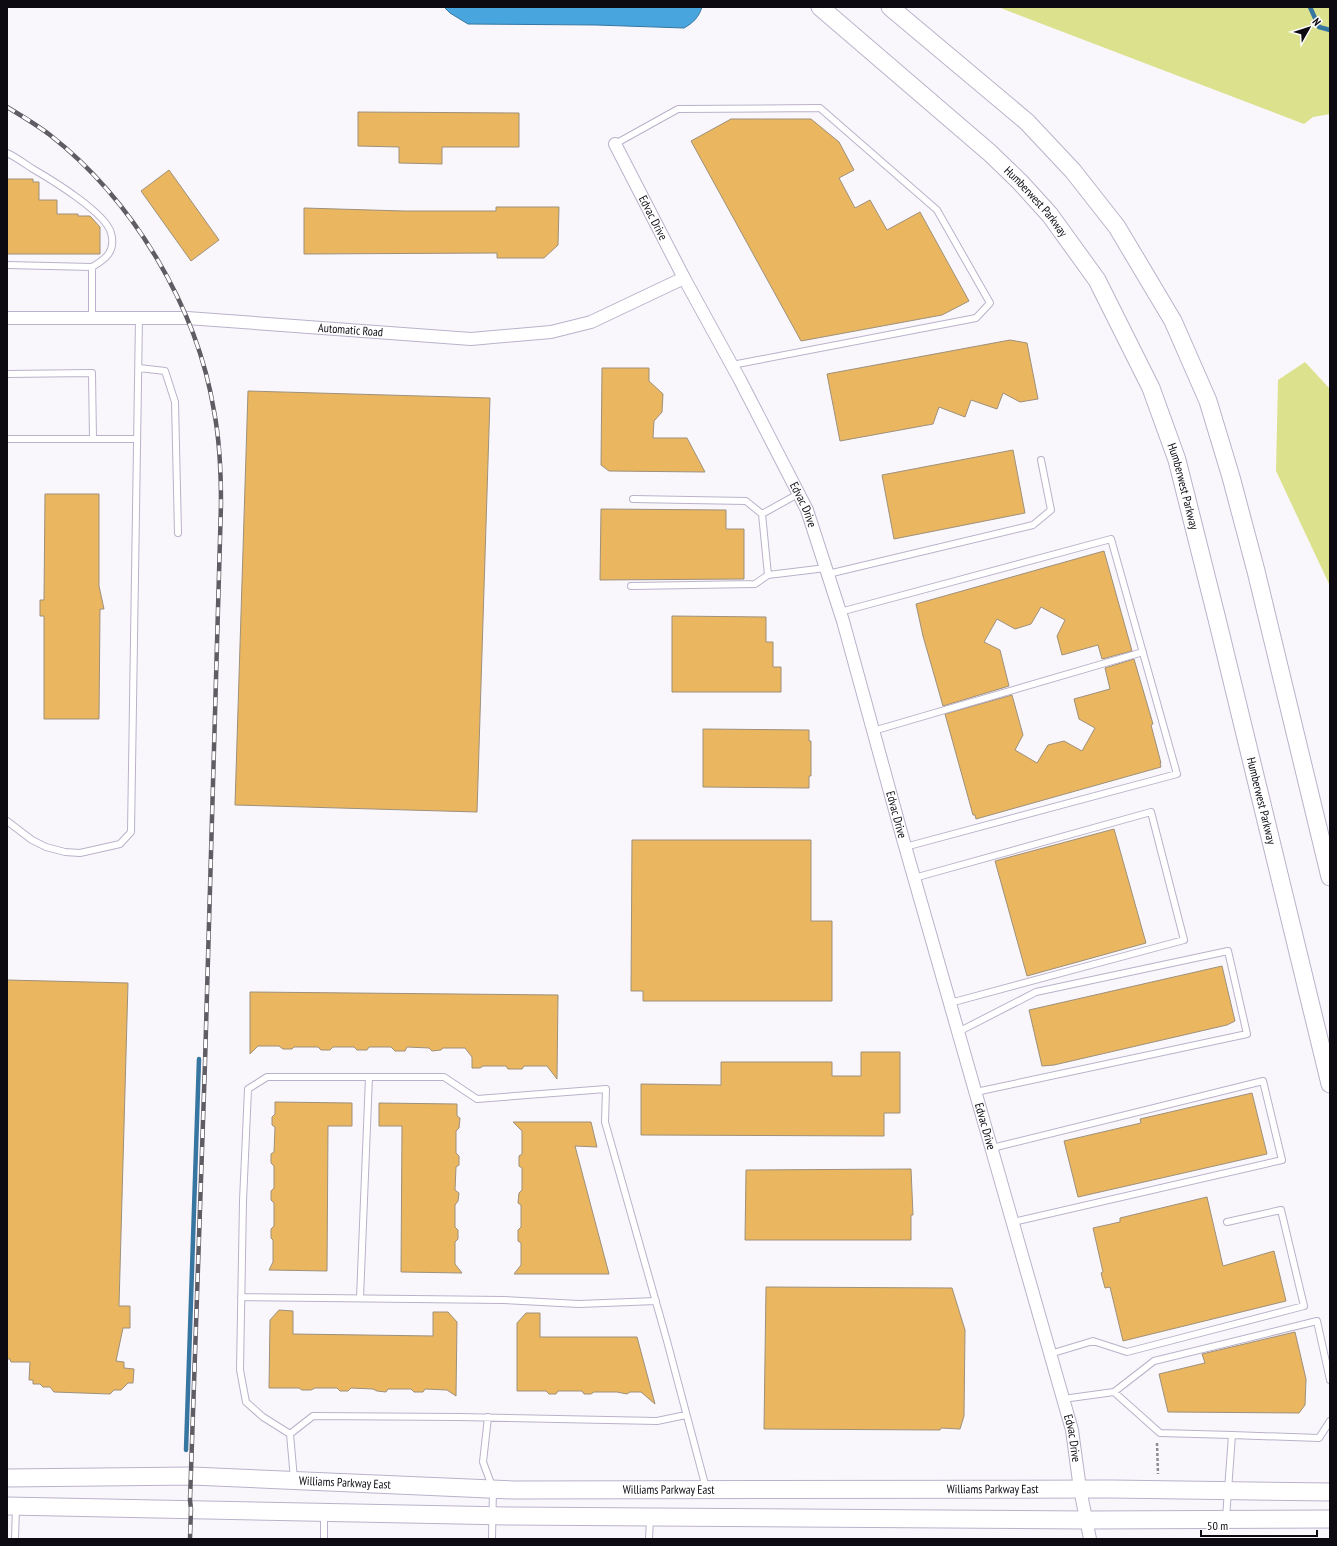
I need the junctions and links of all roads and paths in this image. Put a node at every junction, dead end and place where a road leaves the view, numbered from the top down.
1 (820, 7) edge
2 (883, 7) edge
3 (890, 7) edge
4 (942, 51) junction
5 (615, 144) joint
6 (7, 153) edge
7 (7, 265) edge
8 (92, 267) junction
9 (684, 278) junction
10 (7, 318) edge
11 (92, 318) junction
12 (139, 318) junction
13 (732, 365) junction
14 (139, 368) junction
15 (7, 374) edge
16 (137, 438) junction
17 (93, 439) junction
18 (7, 440) edge
19 (1041, 460) dead end
20 (798, 494) junction
21 (633, 499) dead end
22 (762, 514) junction
23 (178, 533) dead end
24 (827, 571) junction
25 (768, 575) junction
26 (631, 586) dead end
27 (840, 612) junction
28 (1143, 652) junction
29 (873, 731) junction
30 (8, 822) edge
31 (906, 847) junction
32 (1330, 877) edge
33 (914, 878) junction
34 (950, 1003) junction
35 (958, 1032) junction
36 (370, 1077) junction
37 (1330, 1084) edge
38 (976, 1092) junction
39 (992, 1148) junction
40 (1013, 1222) junction
41 (1227, 1222) dead end
42 (241, 1297) junction
43 (360, 1298) junction
44 (656, 1301) junction
45 (1050, 1354) junction
46 (1330, 1380) edge
47 (1114, 1392) junction
48 (1063, 1399) junction
49 (686, 1415) junction
50 (488, 1418) junction
51 (1330, 1421) edge
52 (1160, 1433) junction
53 (290, 1434) junction
54 (1232, 1435) junction
55 (7, 1478) edge
56 (295, 1480) junction
57 (493, 1489) junction
58 (1080, 1489) junction
59 (706, 1490) junction
60 (1158, 1490) junction
61 (1228, 1490) junction
62 (1330, 1492) edge
63 (11, 1506) edge
64 (324, 1512) junction
65 (492, 1516) junction
66 (650, 1518) junction
67 (1226, 1519) junction
68 (1330, 1519) edge
69 (1086, 1520) junction
70 (15, 1539) edge
71 (324, 1539) edge
72 (492, 1539) edge
73 (649, 1539) edge
74 (1090, 1539) edge

1 - 37 main road, Humberwest Parkway
2 - 4 main road
3 - 4 main road
4 - 32 main road
5 - 9 street, Edvac Drive
5 - 13 lane
6 - 8 lane
7 - 8 lane
8 - 11 lane
9 - 12 street, Automatic Road
9 - 13 street, Edvac Drive
10 - 11 street, Automatic Road
11 - 12 street, Automatic Road
12 - 14 lane
13 - 20 street, Edvac Drive
14 - 16 lane
14 - 23 lane
15 - 17 lane
16 - 17 lane
16 - 30 lane
17 - 18 lane
19 - 24 lane
20 - 22 lane
20 - 24 street, Edvac Drive
21 - 22 lane
22 - 25 lane
24 - 25 lane
24 - 27 street, Edvac Drive
25 - 26 lane
27 - 28 lane
27 - 29 street, Edvac Drive
28 - 29 lane
28 - 31 lane
29 - 31 street, Edvac Drive
31 - 33 street, Edvac Drive
33 - 34 street, Edvac Drive
33 - 34 lane
34 - 35 street, Edvac Drive
35 - 38 street, Edvac Drive
35 - 38 lane
36 - 42 lane
36 - 43 lane
36 - 44 lane
38 - 39 street, Edvac Drive
39 - 40 street, Edvac Drive
39 - 40 lane
40 - 45 street, Edvac Drive
41 - 45 lane
42 - 43 lane
42 - 53 lane
43 - 44 lane
44 - 49 lane
45 - 48 street, Edvac Drive
46 - 47 lane
47 - 48 lane
47 - 52 lane
48 - 58 street, Edvac Drive
49 - 50 lane
49 - 59 lane
50 - 53 lane
50 - 57 lane
51 - 54 lane
52 - 54 lane
52 - 60 path
53 - 56 lane
54 - 61 lane
55 - 56 main road, Williams Parkway East
56 - 57 main road, Williams Parkway East
57 - 59 main road, Williams Parkway East
57 - 65 lane
58 - 59 main road, Williams Parkway East
58 - 60 main road, Williams Parkway East
58 - 69 street, Edvac Drive
60 - 61 main road, Williams Parkway East
61 - 62 main road, Williams Parkway East
61 - 67 lane
63 - 64 main road
63 - 70 lane
64 - 65 main road
64 - 71 lane
65 - 66 main road
65 - 72 lane
66 - 69 main road
66 - 73 lane
67 - 68 main road
67 - 69 main road
69 - 74 street, Edvac Drive

